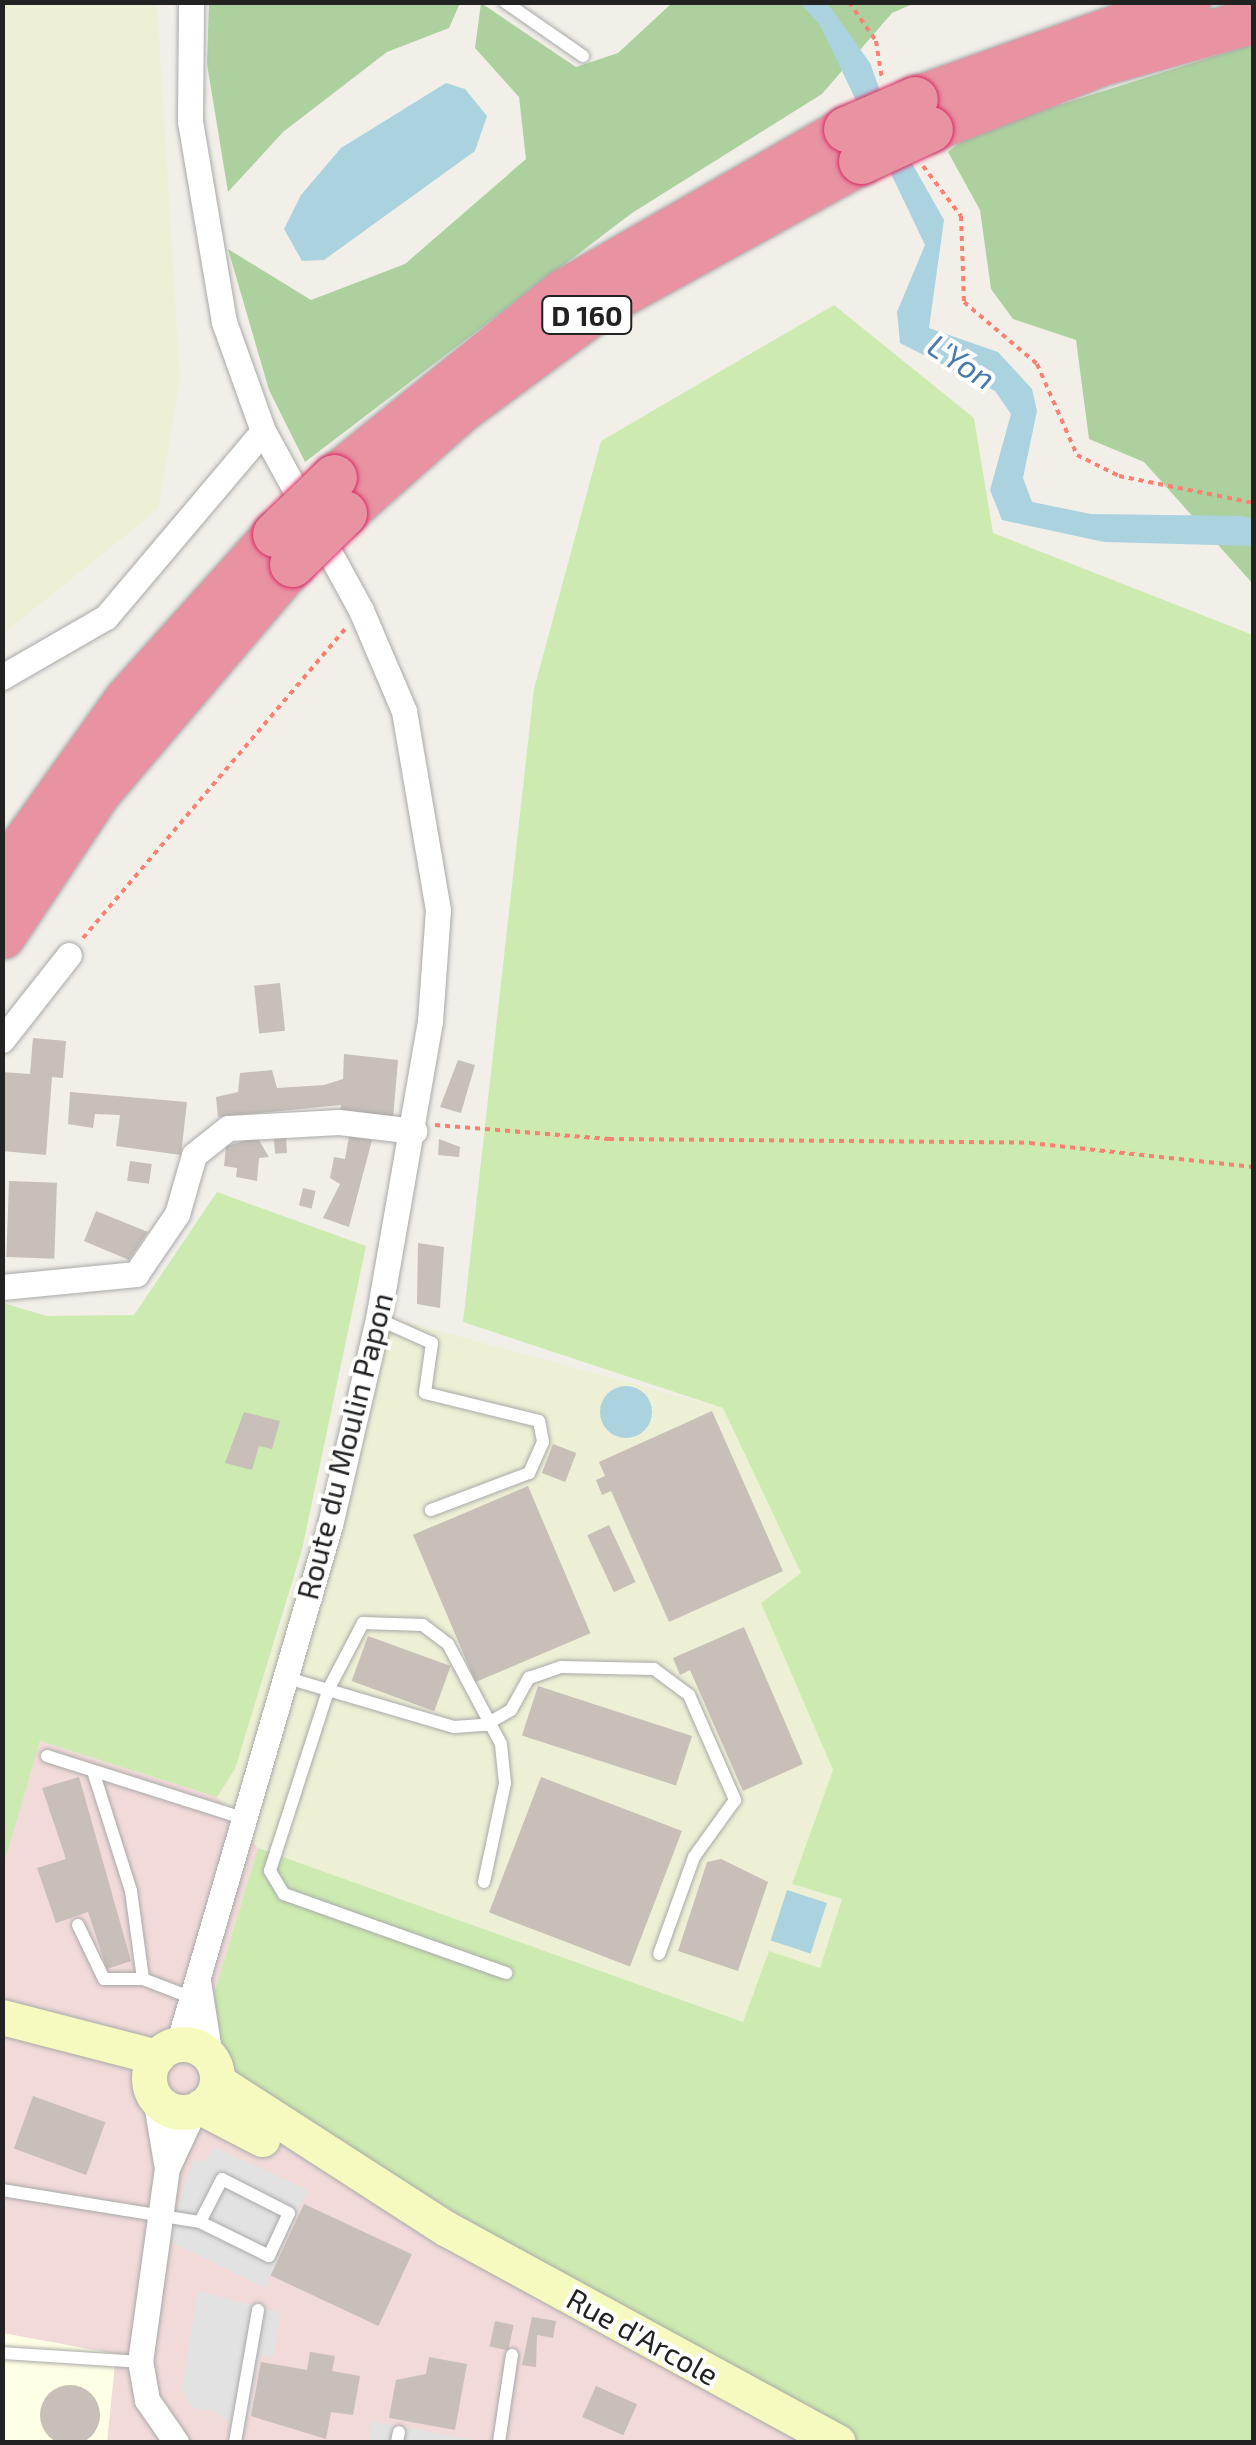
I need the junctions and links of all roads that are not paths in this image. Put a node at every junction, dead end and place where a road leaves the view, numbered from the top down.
1 (191, 2) edge
2 (505, 2) edge
3 (1188, 2) edge
4 (1254, 20) edge
5 (583, 56) dead end
6 (911, 117) junction
7 (262, 431) junction
8 (283, 549) junction
9 (2, 677) edge
10 (2, 874) edge
11 (2, 936) edge
12 (69, 955) road end
13 (2, 1040) edge
14 (414, 1131) junction
15 (2, 1287) edge
16 (378, 1319) junction
17 (431, 1510) dead end
18 (284, 1677) junction
19 (329, 1688) junction
20 (485, 1725) junction
21 (46, 1756) dead end
22 (92, 1771) junction
23 (243, 1818) junction
24 (484, 1882) dead end
25 (78, 1926) dead end
26 (659, 1954) dead end
27 (198, 1971) junction
28 (506, 1972) dead end
29 (143, 1979) junction
30 (187, 1996) junction
31 (16, 2022) edge
32 (183, 2080) junction
33 (167, 2168) junction
34 (2, 2190) edge
35 (160, 2215) junction
36 (200, 2222) junction
37 (258, 2310) dead end
38 (2, 2353) edge
39 (512, 2354) dead end
40 (140, 2362) junction
41 (167, 2440) edge
42 (235, 2442) edge
43 (499, 2442) edge
44 (838, 2442) edge

1 - 7 street, Route du Moulin Papon
2 - 5 lane
3 - 6 highway, D 160
4 - 6 highway, D 160
6 - 8 highway, D 160, bridge
7 - 9 street
7 - 14 street, Route du Moulin Papon
8 - 10 highway, D 160
8 - 11 highway, D 160
12 - 13 street
14 - 15 street
14 - 16 street, Route du Moulin Papon
16 - 17 lane
16 - 18 street, Route du Moulin Papon
18 - 19 lane
18 - 23 street, Route du Moulin Papon
19 - 20 lane
19 - 20 lane
19 - 28 lane
20 - 24 lane
20 - 26 lane
21 - 22 lane
22 - 23 lane
22 - 29 lane
23 - 27 street, Route du Moulin Papon
25 - 29 lane
27 - 30 street, Route du Moulin Papon
27 - 32 street, Route du Moulin Papon
29 - 30 lane
30 - 32 street, Route du Moulin Papon
31 - 32 main road, Rue d'Arcole
32 - 33 street
32 - 33 street
32 - 44 main road, Rue d'Arcole
33 - 35 street
34 - 35 lane
35 - 36 lane
35 - 40 street
36 - 36 lane
37 - 42 lane
38 - 40 lane
39 - 43 lane
40 - 41 street

